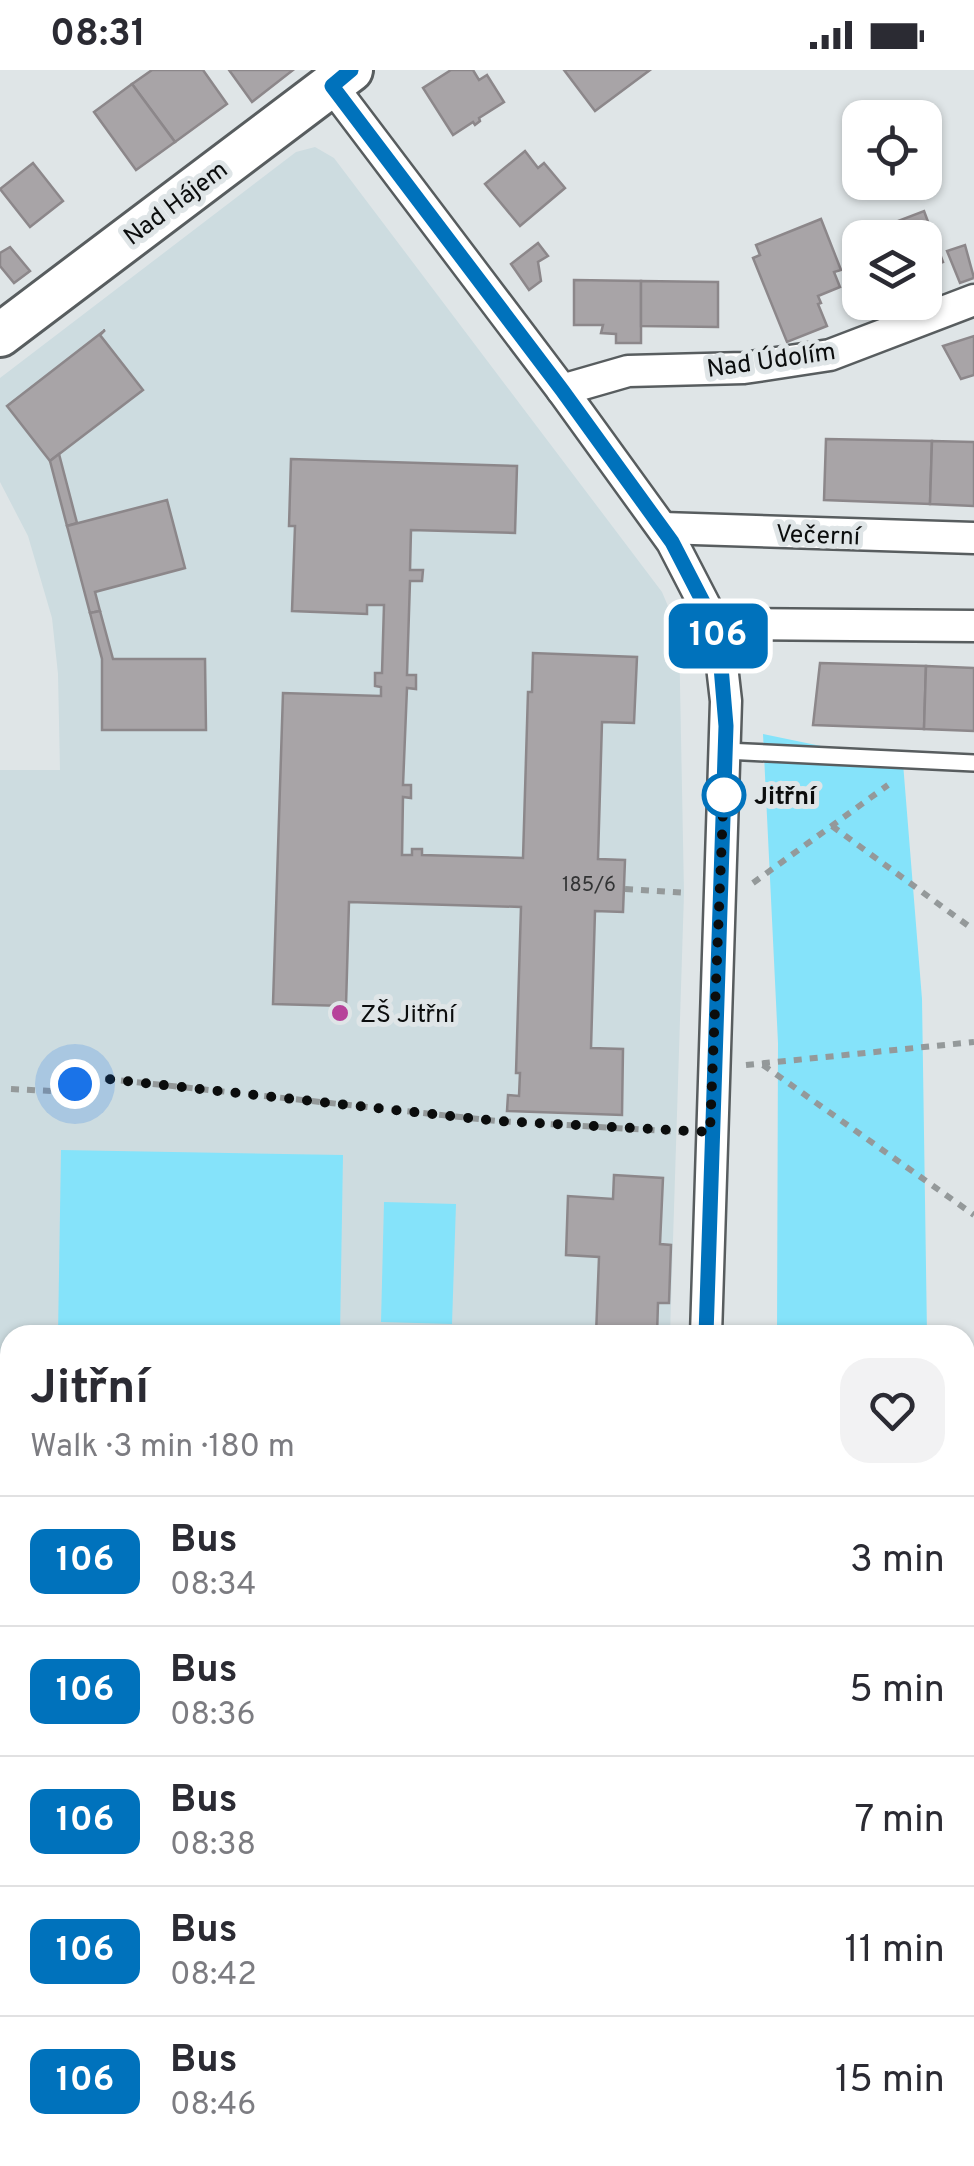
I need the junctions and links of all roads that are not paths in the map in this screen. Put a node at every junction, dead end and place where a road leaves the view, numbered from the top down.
1 (342, 78) edge
2 (974, 300) edge
3 (0, 335) edge
4 (562, 390) junction
5 (663, 528) junction
6 (974, 538) edge
7 (974, 626) edge
8 (718, 631) junction
9 (725, 751) junction
10 (974, 762) edge
11 (706, 1325) edge

1 - 3 street, Nad Hájem
1 - 4 street
2 - 4 street, Nad Údolím
4 - 5 street
5 - 6 street, Večerní
5 - 8 street
7 - 8 street
8 - 9 street
9 - 10 lane
9 - 11 street

